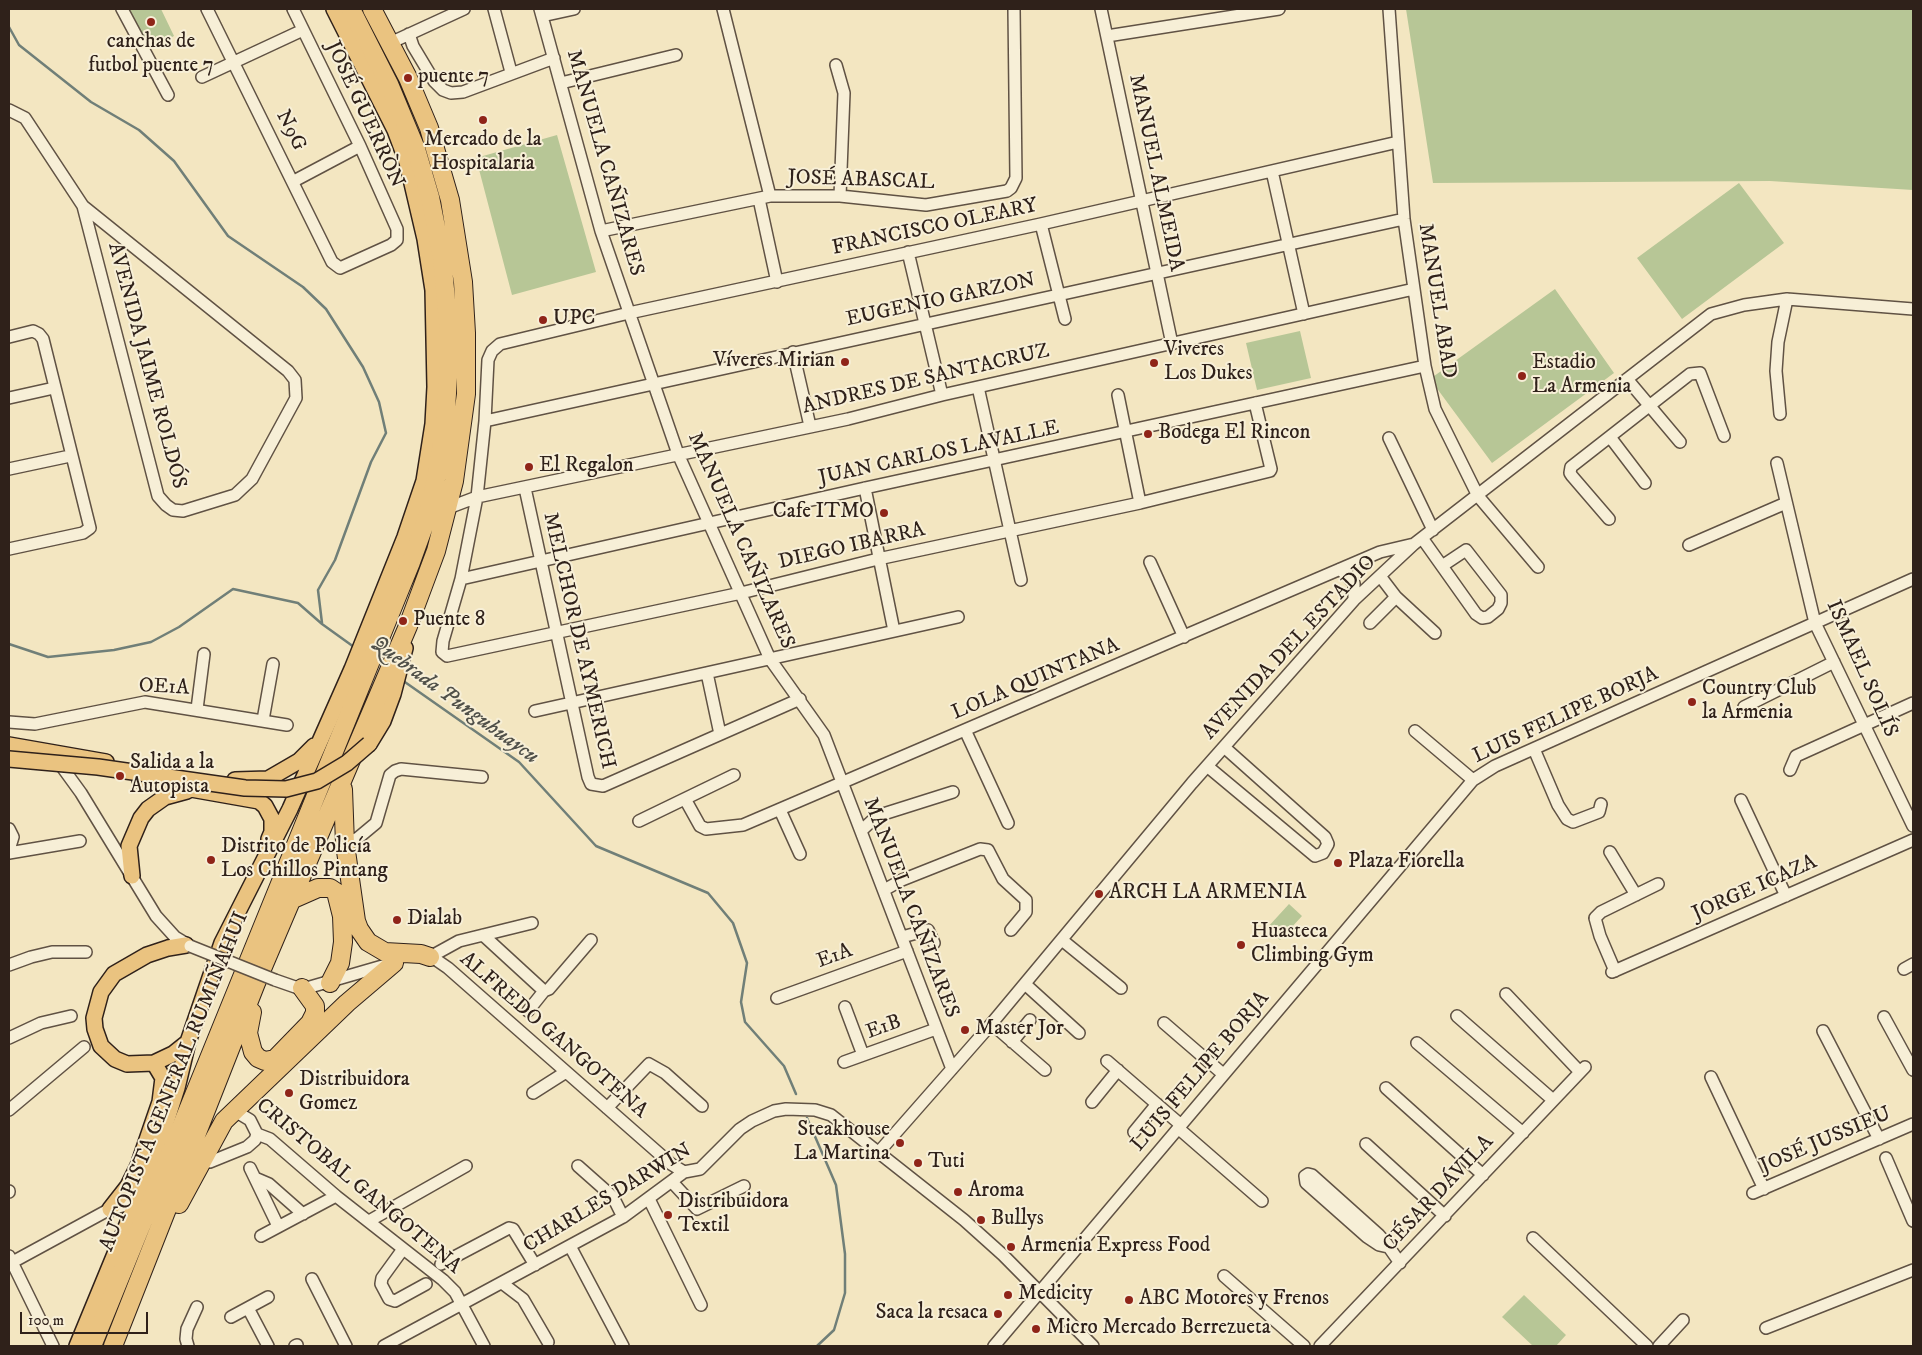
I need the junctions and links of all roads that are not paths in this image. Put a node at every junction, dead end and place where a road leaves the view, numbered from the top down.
1 (122, 9) edge
2 (207, 9) edge
3 (292, 9) edge
4 (334, 9) edge
5 (351, 9) edge
6 (372, 9) edge
7 (464, 9) edge
8 (494, 9) edge
9 (574, 9) edge
10 (723, 9) edge
11 (1014, 9) edge
12 (1101, 9) edge
13 (1279, 9) edge
14 (1389, 9) edge
15 (541, 12) edge
16 (1238, 12) edge
17 (303, 30) junction
18 (409, 34) junction
19 (1107, 36) junction
20 (390, 43) junction
21 (419, 54) junction
22 (676, 55) dead end
23 (554, 58) junction
24 (234, 63) junction
25 (400, 63) junction
26 (836, 64) dead end
27 (511, 72) junction
28 (202, 77) dead end
29 (561, 83) junction
30 (168, 95) dead end
31 (9, 110) edge
32 (1398, 142) junction
33 (360, 146) junction
34 (1272, 171) junction
35 (294, 182) junction
36 (840, 196) junction
37 (765, 197) junction
38 (1142, 202) junction
39 (83, 206) junction
40 (1404, 218) junction
41 (1041, 224) junction
42 (601, 231) junction
43 (1289, 244) junction
44 (908, 252) junction
45 (340, 268) joint
46 (1157, 273) junction
47 (777, 282) junction
48 (1414, 289) junction
49 (1057, 295) junction
50 (1787, 299) junction
51 (1913, 309) edge
52 (629, 313) junction
53 (1304, 314) junction
54 (1064, 319) dead end
55 (924, 323) junction
56 (9, 337) edge
57 (1172, 344) junction
58 (792, 352) junction
59 (1425, 366) junction
60 (1627, 379) junction
61 (653, 383) junction
62 (978, 387) junction
63 (54, 388) junction
64 (942, 395) junction
65 (1118, 395) dead end
66 (9, 398) edge
67 (1255, 403) junction
68 (1650, 406) junction
69 (1780, 414) dead end
70 (485, 421) junction
71 (810, 426) junction
72 (1126, 432) junction
73 (1724, 436) dead end
74 (1610, 437) junction
75 (1389, 438) dead end
76 (1680, 442) dead end
77 (678, 454) junction
78 (70, 456) junction
79 (994, 460) junction
80 (1777, 463) dead end
81 (9, 469) edge
82 (1645, 483) dead end
83 (524, 488) junction
84 (866, 488) junction
85 (1478, 496) junction
86 (477, 497) junction
87 (1140, 503) junction
88 (1786, 503) junction
89 (448, 508) junction
90 (1609, 518) dead end
91 (710, 524) junction
92 (1433, 530) junction
93 (1010, 531) junction
94 (1418, 541) junction
95 (1689, 545) dead end
96 (9, 550) edge
97 (878, 559) junction
98 (540, 562) junction
99 (1150, 562) dead end
100 (1442, 566) junction
101 (1538, 567) dead end
102 (1340, 569) junction
103 (1380, 576) junction
104 (461, 579) junction
105 (1913, 579) edge
106 (1021, 580) dead end
107 (424, 585) junction
108 (741, 593) junction
109 (1396, 597) junction
110 (1354, 600) junction
111 (958, 616) dead end
112 (1370, 623) dead end
113 (1815, 623) junction
114 (894, 631) junction
115 (557, 632) junction
116 (1435, 633) dead end
117 (1184, 637) junction
118 (204, 654) dead end
119 (363, 658) junction
120 (770, 659) junction
121 (1834, 662) junction
122 (272, 664) dead end
123 (707, 673) junction
124 (800, 699) junction
125 (571, 703) junction
126 (1913, 703) edge
127 (1744, 707) dead end
128 (197, 709) junction
129 (536, 711) dead end
130 (263, 720) junction
131 (9, 722) edge
132 (287, 725) dead end
133 (1865, 726) junction
134 (965, 730) junction
135 (1415, 731) dead end
136 (720, 734) junction
137 (9, 745) edge
138 (1224, 747) junction
139 (1534, 749) junction
140 (52, 752) junction
141 (9, 759) edge
142 (1207, 766) junction
143 (64, 768) junction
144 (1790, 770) dead end
145 (734, 775) dead end
146 (482, 777) dead end
147 (1473, 780) junction
148 (343, 781) junction
149 (843, 784) junction
150 (197, 790) junction
151 (953, 792) dead end
152 (685, 799) junction
153 (1741, 800) dead end
154 (1602, 804) dead end
155 (780, 810) junction
156 (639, 821) dead end
157 (1008, 823) dead end
158 (1913, 826) edge
159 (9, 829) edge
160 (861, 831) junction
161 (1913, 840) edge
162 (80, 841) dead end
163 (345, 844) junction
164 (9, 851) edge
165 (1610, 852) dead end
166 (800, 854) dead end
167 (132, 876) junction
168 (254, 878) junction
169 (1658, 884) dead end
170 (884, 890) junction
171 (1636, 895) junction
172 (1786, 896) junction
173 (293, 899) junction
174 (532, 923) dead end
175 (1010, 930) dead end
176 (483, 935) junction
177 (902, 937) junction
178 (591, 940) dead end
179 (1062, 940) junction
180 (934, 943) dead end
181 (188, 946) junction
182 (907, 951) junction
183 (86, 952) dead end
184 (430, 957) junction
185 (394, 963) junction
186 (9, 965) edge
187 (256, 983) junction
188 (330, 983) junction
189 (1025, 984) junction
190 (302, 988) junction
191 (1121, 988) dead end
192 (544, 991) junction
193 (1506, 994) dead end
194 (777, 998) dead end
195 (845, 1007) dead end
196 (528, 1011) dead end
197 (71, 1016) dead end
198 (1457, 1016) dead end
199 (1884, 1017) dead end
200 (1030, 1020) dead end
201 (1164, 1023) dead end
202 (992, 1024) junction
203 (936, 1029) junction
204 (1823, 1031) dead end
205 (1079, 1033) dead end
206 (9, 1038) edge
207 (188, 1042) junction
208 (1012, 1042) junction
209 (1417, 1043) dead end
210 (84, 1047) dead end
211 (863, 1055) junction
212 (1107, 1061) dead end
213 (844, 1062) dead end
214 (154, 1063) junction
215 (952, 1069) junction
216 (1045, 1070) dead end
217 (1118, 1070) junction
218 (1913, 1070) edge
219 (566, 1072) junction
220 (1223, 1074) junction
221 (1711, 1078) dead end
222 (1386, 1088) dead end
223 (533, 1093) dead end
224 (1553, 1100) junction
225 (1092, 1102) dead end
226 (1157, 1104) junction
227 (702, 1106) dead end
228 (606, 1108) junction
229 (9, 1110) edge
230 (234, 1111) junction
231 (1913, 1124) edge
232 (1179, 1126) junction
233 (1134, 1132) dead end
234 (1523, 1133) junction
235 (257, 1134) junction
236 (1879, 1139) junction
237 (1366, 1144) dead end
238 (878, 1153) junction
239 (1886, 1158) dead end
240 (210, 1162) dead end
241 (466, 1166) dead end
242 (578, 1166) dead end
243 (684, 1172) junction
244 (1483, 1175) junction
245 (672, 1182) junction
246 (744, 1186) dead end
247 (336, 1196) junction
248 (648, 1199) junction
249 (1262, 1201) dead end
250 (136, 1203) junction
251 (110, 1209) junction
252 (303, 1214) junction
253 (623, 1216) junction
254 (1445, 1216) junction
255 (369, 1221) junction
256 (1913, 1221) edge
257 (278, 1226) junction
258 (261, 1236) dead end
259 (1533, 1238) dead end
260 (570, 1246) junction
261 (1388, 1246) junction
262 (403, 1249) junction
263 (10, 1260) edge
264 (1400, 1263) junction
265 (441, 1264) dead end
266 (535, 1265) junction
267 (1913, 1270) edge
268 (1224, 1276) dead end
269 (312, 1279) dead end
270 (140, 1281) junction
271 (502, 1283) junction
272 (426, 1284) dead end
273 (1040, 1292) junction
274 (268, 1297) dead end
275 (463, 1305) junction
276 (701, 1305) dead end
277 (198, 1307) dead end
278 (248, 1308) junction
279 (231, 1317) dead end
280 (1683, 1320) dead end
281 (1766, 1328) dead end
282 (548, 1342) dead end
283 (53, 1346) edge
284 (77, 1346) edge
285 (92, 1346) edge
286 (113, 1346) edge
287 (188, 1346) edge
288 (268, 1346) edge
289 (346, 1346) edge
290 (384, 1346) edge
291 (484, 1346) edge
292 (623, 1346) edge
293 (994, 1346) edge
294 (1093, 1346) edge
295 (1304, 1346) edge
296 (1320, 1346) edge
297 (1647, 1346) edge
298 (1659, 1346) edge

1 - 30 street
2 - 24 street, N9G
3 - 17 street, JOSÉ GUERRÒN
4 - 119 main road
5 - 119 highway, AUTOPISTA GENERAL RUMIÑAHUI
6 - 20 highway, AUTOPISTA GENERAL RUMIÑAHUI
7 - 18 street
8 - 27 street
9 - 15 street
10 - 37 street
11 - 36 street, JOSÉ ABASCAL
12 - 19 street, MANUEL ALMEIDA
13 - 16 street
14 - 32 street, MANUEL ABAD
15 - 23 street, MANUELA CAÑIZARES
16 - 19 street
17 - 24 street
17 - 33 street, JOSÉ GUERRÒN
18 - 20 street
18 - 21 street
19 - 38 street, MANUEL ALMEIDA
20 - 25 highway, AUTOPISTA GENERAL RUMIÑAHUI
21 - 25 street
21 - 27 street
22 - 29 street
23 - 27 street
23 - 29 street, MANUELA CAÑIZARES
24 - 28 street
24 - 35 street, N9G
25 - 89 highway, AUTOPISTA GENERAL RUMIÑAHUI
26 - 36 street
29 - 42 street, MANUELA CAÑIZARES
31 - 39 street, AVENIDA JAIME ROLDÓS
32 - 34 street, FRANCISCO OLEARY
32 - 40 street, MANUEL ABAD
33 - 35 street
33 - 45 street, JOSÉ GUERRÒN
34 - 38 street, FRANCISCO OLEARY
34 - 43 street
35 - 45 street, N9G
36 - 37 street, JOSÉ ABASCAL
37 - 42 street, JOSÉ ABASCAL
37 - 47 street
38 - 41 street, FRANCISCO OLEARY
38 - 46 street, MANUEL ALMEIDA
39 - 39 street, AVENIDA JAIME ROLDÓS
40 - 43 street, EUGENIO GARZON
40 - 48 street, MANUEL ABAD
41 - 44 street, FRANCISCO OLEARY
41 - 49 street
42 - 52 street, MANUELA CAÑIZARES
43 - 46 street, EUGENIO GARZON
43 - 53 street
44 - 47 street, FRANCISCO OLEARY
44 - 55 street
46 - 49 street, EUGENIO GARZON
46 - 57 street, MANUEL ALMEIDA
47 - 52 street, FRANCISCO OLEARY
48 - 53 street, ANDRES DE SANTACRUZ
48 - 59 street, MANUEL ABAD
49 - 54 street
49 - 55 street, EUGENIO GARZON
50 - 51 street, AVENIDA DEL ESTADIO
50 - 60 street, AVENIDA DEL ESTADIO
50 - 69 street
52 - 61 street, MANUELA CAÑIZARES
52 - 70 street, FRANCISCO OLEARY
53 - 57 street, ANDRES DE SANTACRUZ
55 - 58 street, EUGENIO GARZON
55 - 64 street
56 - 63 street
57 - 62 street, ANDRES DE SANTACRUZ
58 - 61 street, EUGENIO GARZON
58 - 71 street
59 - 67 street, JUAN CARLOS LAVALLE
59 - 85 street, MANUEL ABAD
60 - 68 street
60 - 85 street, AVENIDA DEL ESTADIO
61 - 70 street, EUGENIO GARZON
61 - 77 street, MANUELA CAÑIZARES
62 - 64 street, ANDRES DE SANTACRUZ
62 - 79 street
63 - 66 street
63 - 78 street
64 - 71 street, ANDRES DE SANTACRUZ
65 - 72 street
67 - 72 street, JUAN CARLOS LAVALLE
67 - 87 street, DIEGO IBARRA
68 - 73 street
68 - 74 street
68 - 76 street
70 - 86 street
71 - 77 street, ANDRES DE SANTACRUZ
72 - 79 street, JUAN CARLOS LAVALLE
72 - 87 street
74 - 82 street
74 - 90 street
75 - 92 street
77 - 83 street, ANDRES DE SANTACRUZ
77 - 91 street, MANUELA CAÑIZARES
78 - 81 street
78 - 96 street
79 - 84 street, JUAN CARLOS LAVALLE
79 - 93 street
80 - 88 street, ISMAEL SOLÍS
83 - 86 street, ANDRES DE SANTACRUZ
83 - 98 street, MELCHOR DE AYMERICH
84 - 91 street, JUAN CARLOS LAVALLE
84 - 97 street
85 - 92 street, AVENIDA DEL ESTADIO
85 - 101 street, MANUEL ABAD
86 - 89 street, ANDRES DE SANTACRUZ
86 - 104 street
87 - 93 street, DIEGO IBARRA
88 - 95 street
88 - 113 street, ISMAEL SOLÍS
89 - 107 highway, AUTOPISTA GENERAL RUMIÑAHUI
91 - 98 street, JUAN CARLOS LAVALLE
91 - 108 street, MANUELA CAÑIZARES
92 - 94 street, AVENIDA DEL ESTADIO
93 - 97 street, DIEGO IBARRA
93 - 106 street
94 - 100 street
94 - 102 street, LOLA QUINTANA
94 - 103 street, AVENIDA DEL ESTADIO
97 - 108 street, DIEGO IBARRA
97 - 114 street
98 - 104 street, JUAN CARLOS LAVALLE
98 - 115 street, MELCHOR DE AYMERICH
99 - 117 street
100 - 100 street
102 - 110 street
102 - 117 street, LOLA QUINTANA
103 - 109 street
103 - 110 street, AVENIDA DEL ESTADIO
104 - 115 street, DIEGO IBARRA
105 - 113 street, LUIS FELIPE BORJA
107 - 141 main road, bridge
107 - 148 highway, AUTOPISTA GENERAL RUMIÑAHUI
108 - 115 street, DIEGO IBARRA
108 - 120 street, MANUELA CAÑIZARES
109 - 112 street
109 - 116 street
110 - 138 street, AVENIDA DEL ESTADIO
111 - 114 street
113 - 121 street, ISMAEL SOLÍS
113 - 139 street, LUIS FELIPE BORJA
114 - 120 street
115 - 125 street, MELCHOR DE AYMERICH
117 - 134 street, LOLA QUINTANA
118 - 128 street
119 - 140 main road
119 - 168 main road
119 - 285 highway, AUTOPISTA GENERAL RUMIÑAHUI
120 - 123 street
120 - 124 street, MANUELA CAÑIZARES
121 - 127 street
121 - 133 street, ISMAEL SOLÍS
122 - 130 street
123 - 125 street
123 - 136 street
124 - 136 street, MELCHOR DE AYMERICH
124 - 149 street, MANUELA CAÑIZARES
125 - 129 street
125 - 136 street, MELCHOR DE AYMERICH
126 - 133 street
128 - 130 street, OE1A
128 - 131 street, OE1A
130 - 132 street, OE1A
133 - 144 street
133 - 158 street, ISMAEL SOLÍS
134 - 149 street, LOLA QUINTANA
134 - 157 street
135 - 147 street
137 - 140 main road
138 - 142 street, AVENIDA DEL ESTADIO
138 - 142 street
139 - 147 street, LUIS FELIPE BORJA
139 - 154 street
140 - 143 street, ALFREDO GANGOTENA
141 - 143 main road
142 - 179 street, AVENIDA DEL ESTADIO
143 - 150 main road
143 - 167 street, ALFREDO GANGOTENA
145 - 152 street
146 - 163 street
147 - 220 street, LUIS FELIPE BORJA
148 - 163 highway
148 - 173 highway, AUTOPISTA GENERAL RUMIÑAHUI
149 - 155 street, LOLA QUINTANA
149 - 160 street, MANUELA CAÑIZARES
150 - 167 main road
150 - 168 main road
151 - 160 street
152 - 155 street, LOLA QUINTANA
152 - 156 street
153 - 172 street
155 - 166 street
159 - 164 street
160 - 170 street, MANUELA CAÑIZARES
161 - 172 street, JORGE ICAZA
162 - 164 street
163 - 184 highway
165 - 171 street
167 - 181 street, ALFREDO GANGOTENA
168 - 207 main road
169 - 171 street
170 - 175 street
170 - 177 street, MANUELA CAÑIZARES
171 - 172 street, JORGE ICAZA
173 - 187 highway, AUTOPISTA GENERAL RUMIÑAHUI
173 - 188 highway
174 - 176 street
176 - 184 street
176 - 192 street
177 - 180 street
177 - 182 street, MANUELA CAÑIZARES
178 - 192 street
179 - 189 street, AVENIDA DEL ESTADIO
179 - 191 street
181 - 190 street, ALFREDO GANGOTENA, bridge
181 - 214 main road
182 - 194 street, E1A
182 - 203 street, MANUELA CAÑIZARES
183 - 186 street
184 - 185 street, ALFREDO GANGOTENA
184 - 219 street, ALFREDO GANGOTENA
185 - 188 street, ALFREDO GANGOTENA
185 - 230 highway
187 - 190 highway
187 - 270 highway, AUTOPISTA GENERAL RUMIÑAHUI
188 - 190 street, ALFREDO GANGOTENA
189 - 202 street, AVENIDA DEL ESTADIO
189 - 205 street
192 - 196 street
193 - 224 street, CÉSAR DÁVILA
195 - 211 street
197 - 206 street
198 - 224 street
199 - 218 street
200 - 208 street
201 - 220 street
202 - 208 street
202 - 215 street, AVENIDA DEL ESTADIO
203 - 211 street, E1B
203 - 215 street, MANUELA CAÑIZARES
204 - 236 street
207 - 214 main road
207 - 250 main road
208 - 216 street
209 - 234 street
210 - 229 street
211 - 213 street, E1B
212 - 217 street
214 - 251 main road
215 - 238 street, AVENIDA DEL ESTADIO
217 - 225 street
217 - 226 street
219 - 223 street
219 - 228 street, ALFREDO GANGOTENA
220 - 232 street, LUIS FELIPE BORJA
221 - 236 street, JOSÉ JUSSIEU
222 - 244 street
224 - 234 street, CÉSAR DÁVILA
226 - 232 street
226 - 233 street
227 - 228 street
228 - 243 street, ALFREDO GANGOTENA
230 - 235 street, CRISTOBAL GANGOTENA
230 - 270 highway
231 - 236 street, JOSÉ JUSSIEU
232 - 249 street
232 - 273 street, LUIS FELIPE BORJA
234 - 244 street, CÉSAR DÁVILA
235 - 240 street
235 - 247 street, CRISTOBAL GANGOTENA
237 - 254 street
238 - 243 street, CHARLES DARWIN
238 - 273 street, CHARLES DARWIN
239 - 256 street
241 - 255 street
242 - 253 street
243 - 245 street, CHARLES DARWIN
244 - 254 street, CÉSAR DÁVILA
245 - 246 street
245 - 248 street, CHARLES DARWIN
247 - 252 street
247 - 255 street, CRISTOBAL GANGOTENA
248 - 253 street, CHARLES DARWIN
248 - 276 street
250 - 251 street
250 - 284 main road
251 - 263 street
252 - 257 street
252 - 257 street
253 - 260 street, CHARLES DARWIN
254 - 264 street, CÉSAR DÁVILA
255 - 262 street, CRISTOBAL GANGOTENA
257 - 258 street
259 - 297 street
260 - 266 street, CHARLES DARWIN
260 - 292 street
261 - 261 street
261 - 264 street
262 - 272 street
262 - 275 street, CRISTOBAL GANGOTENA
263 - 283 street
264 - 296 street, CÉSAR DÁVILA
265 - 266 street
266 - 271 street, CHARLES DARWIN
267 - 281 street
268 - 295 street
269 - 289 street
270 - 286 highway, AUTOPISTA GENERAL RUMIÑAHUI
271 - 275 street, CHARLES DARWIN
271 - 282 street
273 - 293 street, LUIS FELIPE BORJA
273 - 294 street, CHARLES DARWIN
274 - 278 street
275 - 290 street, CHARLES DARWIN
275 - 291 street, CRISTOBAL GANGOTENA
277 - 287 street
278 - 279 street
278 - 288 street
280 - 298 street

